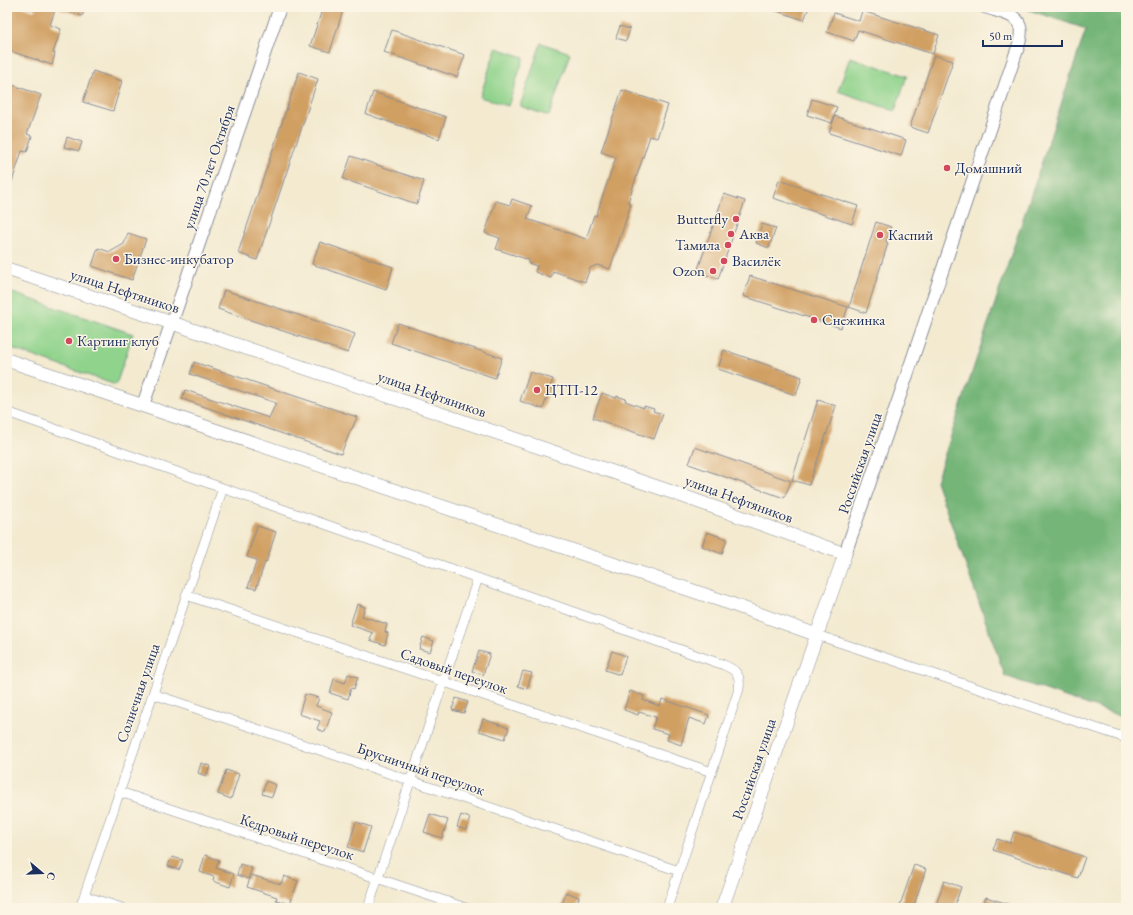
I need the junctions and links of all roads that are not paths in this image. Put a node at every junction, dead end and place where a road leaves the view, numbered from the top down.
1 (280, 7) edge
2 (985, 7) edge
3 (7, 269) edge
4 (172, 323) junction
5 (7, 360) edge
6 (143, 405) junction
7 (7, 412) edge
8 (223, 488) junction
9 (845, 554) junction
10 (478, 578) junction
11 (186, 595) junction
12 (817, 635) junction
13 (443, 682) junction
14 (153, 694) junction
15 (1126, 738) edge
16 (712, 772) junction
17 (410, 780) junction
18 (120, 792) junction
19 (680, 871) junction
20 (378, 878) junction
21 (85, 896) junction
22 (80, 908) edge
23 (122, 908) edge
24 (368, 908) edge
25 (466, 908) edge
26 (667, 908) edge
27 (722, 908) edge

1 - 4 street, улица 70 лет Октября
2 - 9 street, Российская улица
3 - 4 main road, улица Нефтяников
4 - 6 street, улица 70 лет Октября
4 - 9 main road, улица Нефтяников
5 - 6 main road
6 - 12 main road
7 - 8 street
8 - 10 street
8 - 11 street, Солнечная улица
9 - 12 main road, Российская улица
10 - 13 street
10 - 16 street
11 - 13 street, Садовый переулок
11 - 14 street, Солнечная улица
12 - 15 street
12 - 27 main road, Российская улица
13 - 16 street, Садовый переулок
13 - 17 street
14 - 17 street, Брусничный переулок
14 - 18 street, Солнечная улица
16 - 19 street
17 - 19 street, Брусничный переулок
17 - 20 street
18 - 20 street, Кедровый переулок
18 - 21 street, Солнечная улица
19 - 26 street
20 - 24 street
20 - 25 street, Кедровый переулок
21 - 22 street, Солнечная улица
21 - 23 street

